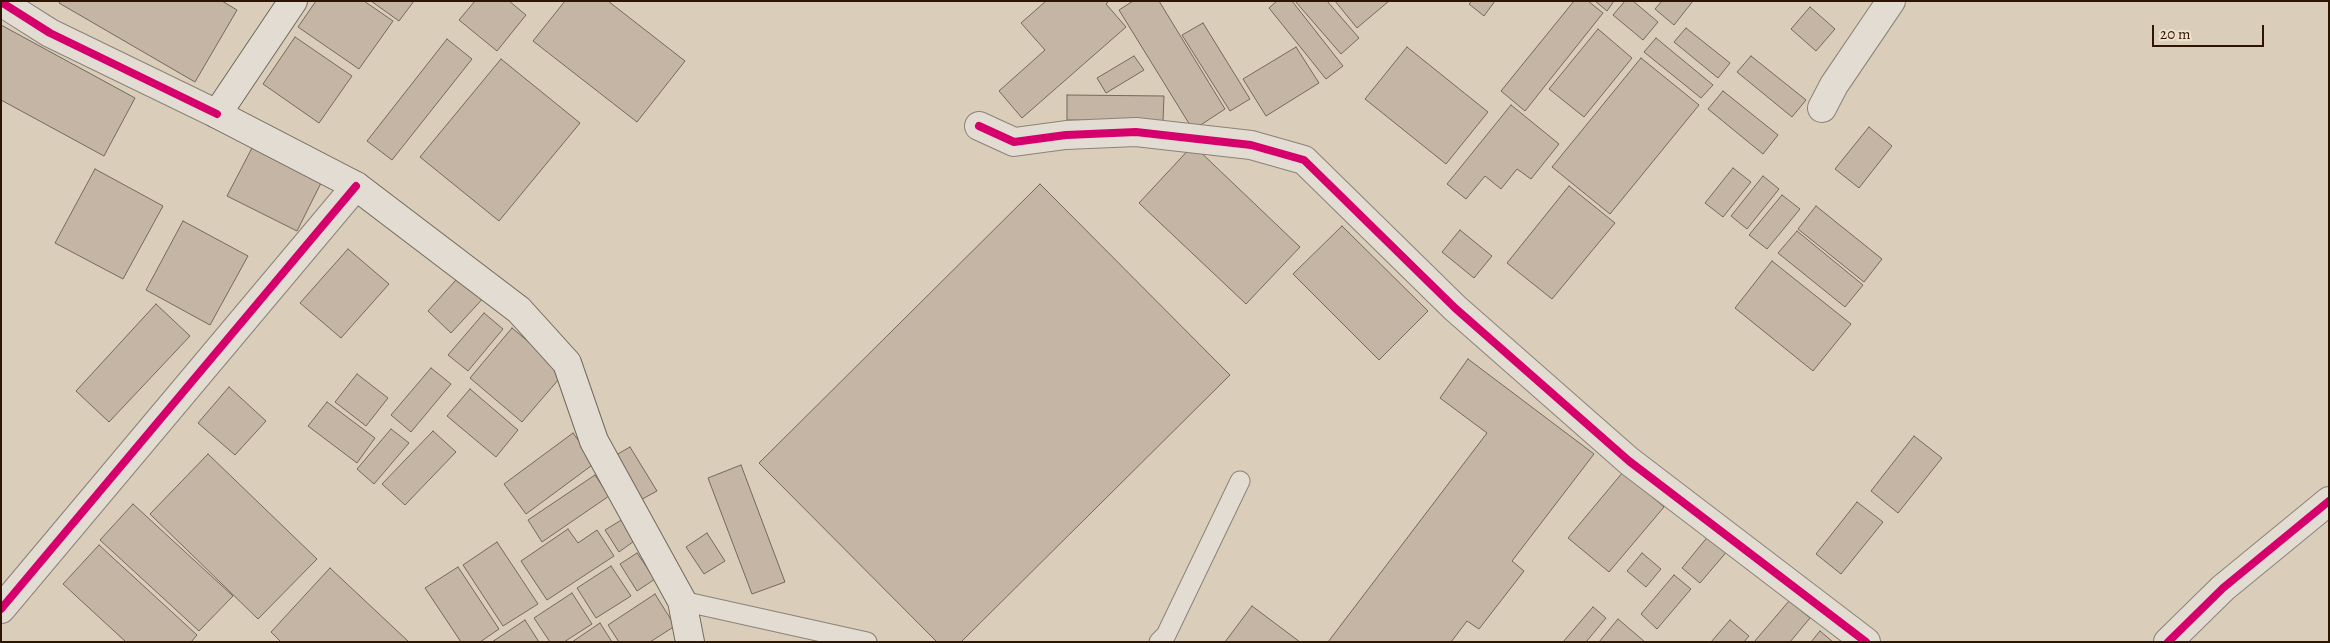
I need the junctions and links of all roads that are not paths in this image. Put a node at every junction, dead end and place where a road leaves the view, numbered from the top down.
1 (293, 1) edge
2 (1891, 1) edge
3 (1, 2) edge
4 (1822, 108) dead end
5 (217, 114) junction
6 (980, 126) dead end
7 (356, 186) junction
8 (1240, 481) dead end
9 (2329, 501) edge
10 (682, 601) junction
11 (1, 609) edge
12 (690, 642) edge
13 (867, 642) edge
14 (1159, 642) edge
15 (1866, 642) edge
16 (2168, 642) edge

1 - 5 street
2 - 4 street
3 - 5 street
5 - 7 street
6 - 15 street
7 - 10 street
7 - 11 street
8 - 14 lane
9 - 16 street
10 - 12 street
10 - 13 lane

